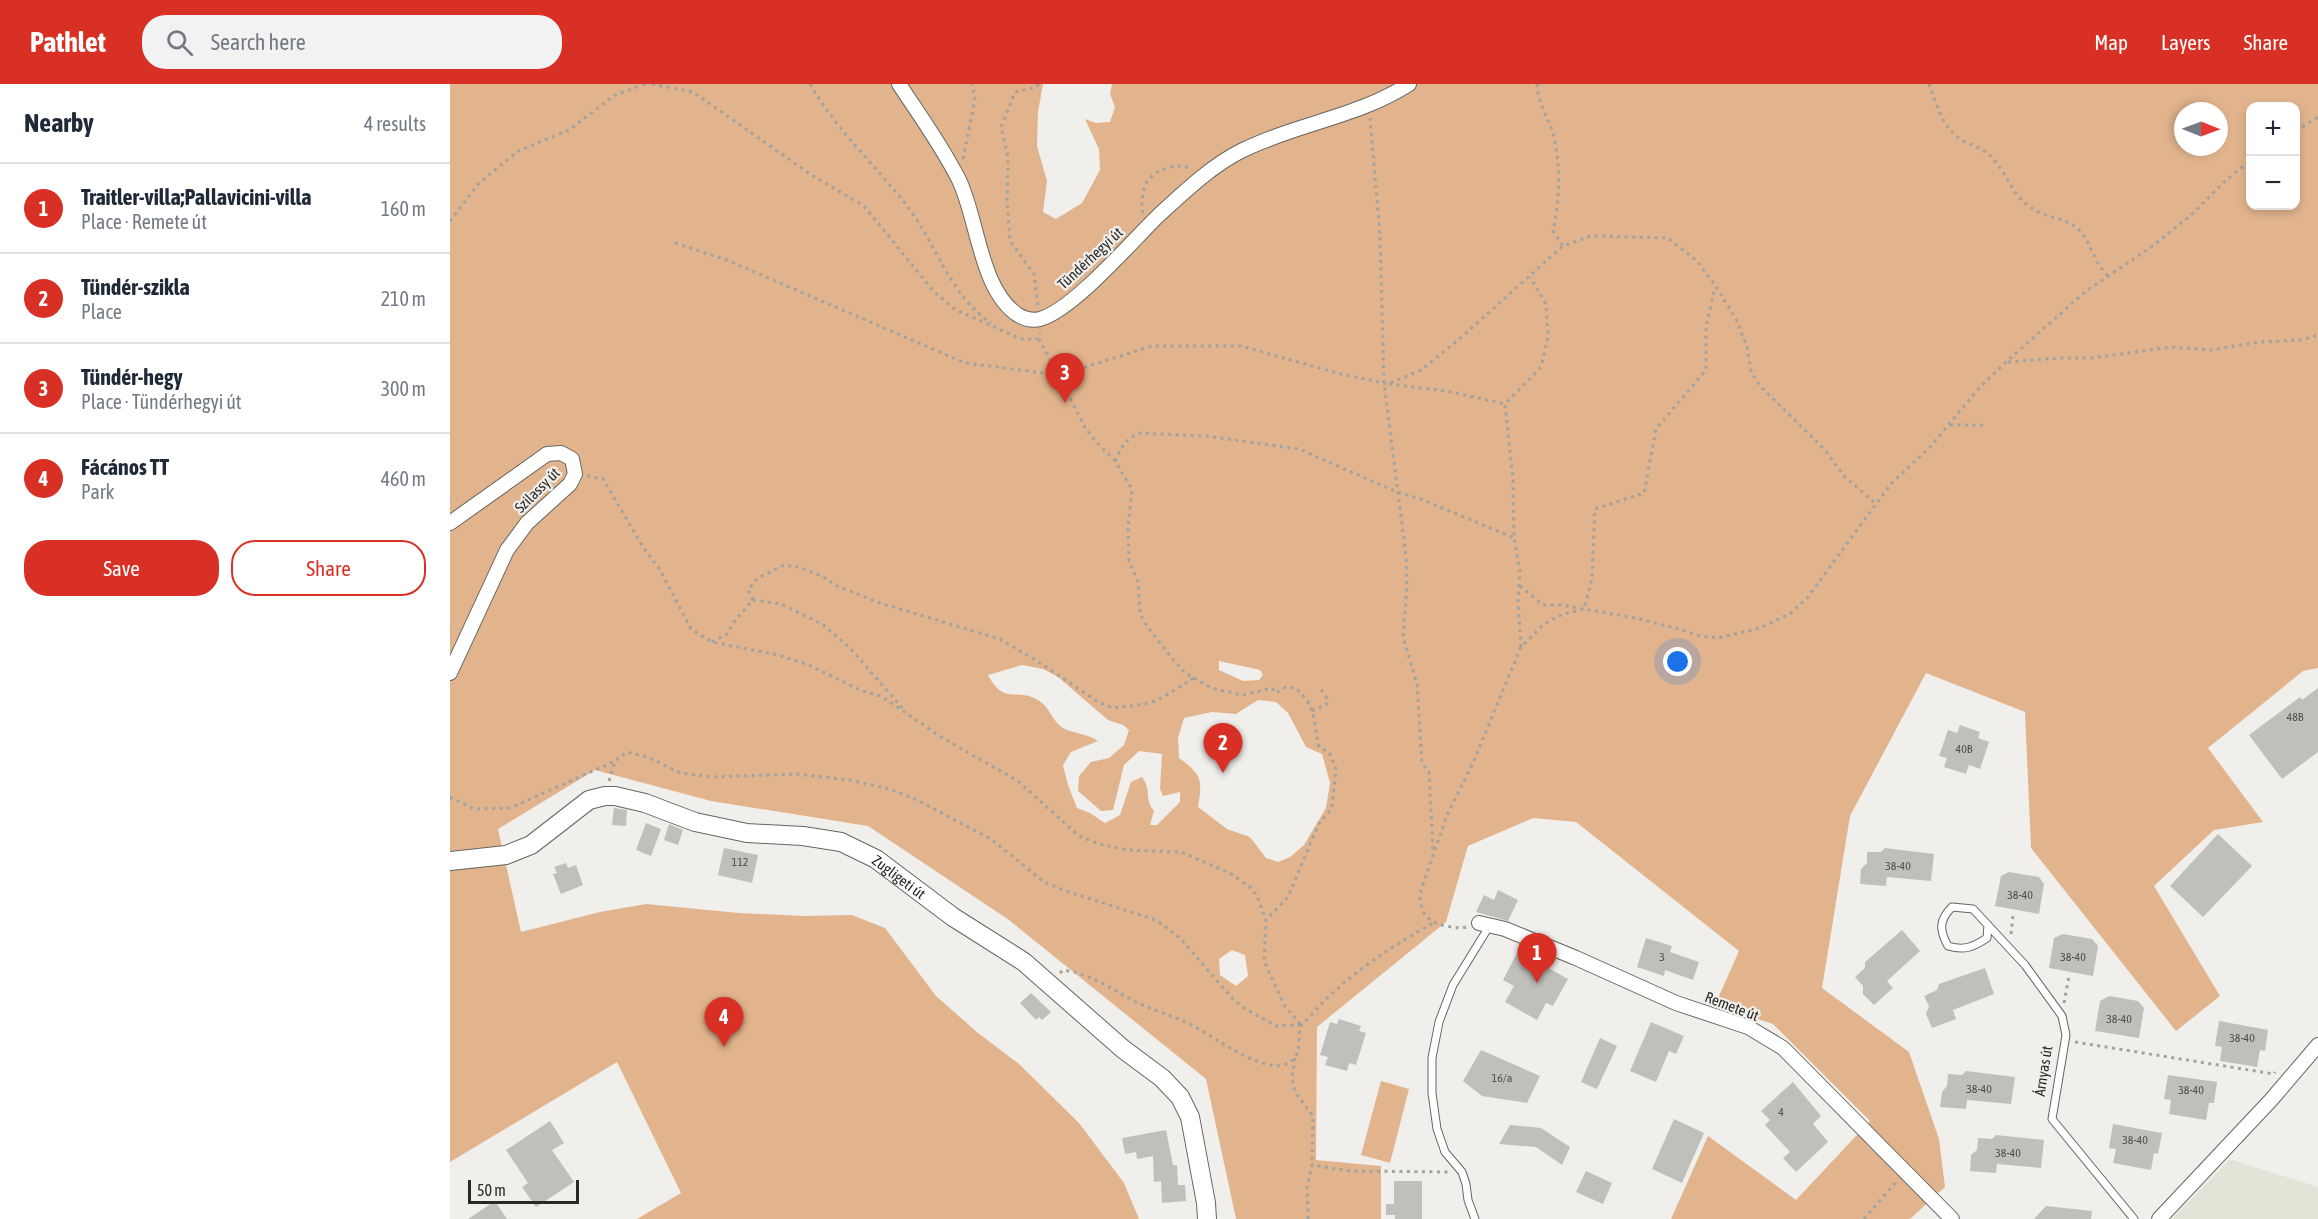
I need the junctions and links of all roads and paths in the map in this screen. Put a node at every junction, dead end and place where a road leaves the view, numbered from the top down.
1 (645, 84) edge
2 (652, 84) edge
3 (810, 84) edge
4 (899, 84) edge
5 (972, 84) edge
6 (1038, 84) edge
7 (1409, 84) edge
8 (1537, 84) edge
9 (1929, 84) edge
10 (1369, 105) junction
11 (2318, 117) edge
12 (2300, 128) edge
13 (2246, 164) edge
14 (1203, 178) junction
15 (959, 181) junction
16 (450, 221) edge
17 (1150, 225) junction
18 (675, 243) dead end
19 (1563, 246) junction
20 (1530, 276) junction
21 (2109, 277) junction
22 (1715, 285) junction
23 (1037, 296) dead end
24 (1042, 318) junction
25 (998, 328) junction
26 (2318, 334) edge
27 (1039, 339) junction
28 (2006, 362) junction
29 (1060, 375) junction
30 (1386, 383) junction
31 (1506, 404) junction
32 (1950, 425) junction
33 (1984, 425) dead end
34 (1115, 461) junction
35 (575, 474) junction
36 (1397, 492) junction
37 (1875, 503) junction
38 (450, 523) edge
39 (1514, 538) junction
40 (1520, 586) junction
41 (753, 600) junction
42 (1584, 609) junction
43 (712, 642) junction
44 (1521, 647) junction
45 (450, 674) edge
46 (1194, 678) junction
47 (1321, 689) dead end
48 (1312, 711) junction
49 (906, 713) junction
50 (615, 761) junction
51 (605, 796) junction
52 (450, 797) edge
53 (1433, 850) junction
54 (450, 861) edge
55 (2013, 915) dead end
56 (1266, 920) junction
57 (1433, 923) junction
58 (1485, 924) junction
59 (1988, 925) junction
60 (2009, 948) junction
61 (1059, 974) dead end
62 (2069, 976) dead end
63 (2062, 1016) junction
64 (1301, 1025) junction
65 (2065, 1040) junction
66 (2318, 1045) edge
67 (1295, 1058) junction
68 (2274, 1074) dead end
69 (1312, 1165) junction
70 (1462, 1172) junction
71 (1906, 1172) junction
72 (1206, 1219) edge
73 (1307, 1219) edge
74 (1475, 1219) edge
75 (1864, 1219) edge
76 (1952, 1219) edge
77 (2134, 1219) edge
78 (2159, 1219) edge

1 - 16 path
2 - 25 path
3 - 25 path
4 - 15 street
5 - 15 path
6 - 23 path
7 - 10 street, Tündérhegyi út
8 - 19 path
9 - 21 path
10 - 14 street, Tündérhegyi út
10 - 30 path
11 - 12 path
13 - 21 path
14 - 17 street, Tündérhegyi út
14 - 17 path
15 - 24 street
17 - 24 street, Tündérhegyi út
18 - 29 path
19 - 20 path
19 - 22 path
20 - 30 path
20 - 31 path
21 - 28 path
22 - 37 path
22 - 42 path
24 - 27 path
25 - 27 path
26 - 28 path
27 - 29 path
28 - 32 path
29 - 30 path
29 - 34 path
30 - 31 path
30 - 36 path
31 - 39 path
32 - 33 path
32 - 37 path
34 - 36 path
34 - 46 path
35 - 38 street, Szilassy út
35 - 43 path
35 - 45 street, Szilassy út
36 - 39 path
36 - 53 path
37 - 42 path
39 - 40 path
40 - 42 path
40 - 44 path
41 - 43 path
41 - 46 path
41 - 49 path
42 - 44 path
43 - 49 path
44 - 53 path
46 - 48 path
47 - 48 path
48 - 56 path
49 - 56 path
50 - 51 path
50 - 52 path
50 - 64 path
51 - 54 street
51 - 72 street, Zugligeti út
53 - 57 path
55 - 60 path
56 - 64 path
57 - 58 path
57 - 64 path
58 - 70 lane
58 - 71 street, Remete út
59 - 59 lane, Árnyas út
59 - 60 lane, Árnyas út
60 - 63 lane, Árnyas út
61 - 67 path
62 - 63 path
63 - 65 lane, Árnyas út
64 - 67 path
65 - 68 path
65 - 77 lane, Árnyas út
66 - 78 street
67 - 69 path
69 - 70 path
69 - 73 path
70 - 74 lane
71 - 75 path
71 - 76 street, Remete út

